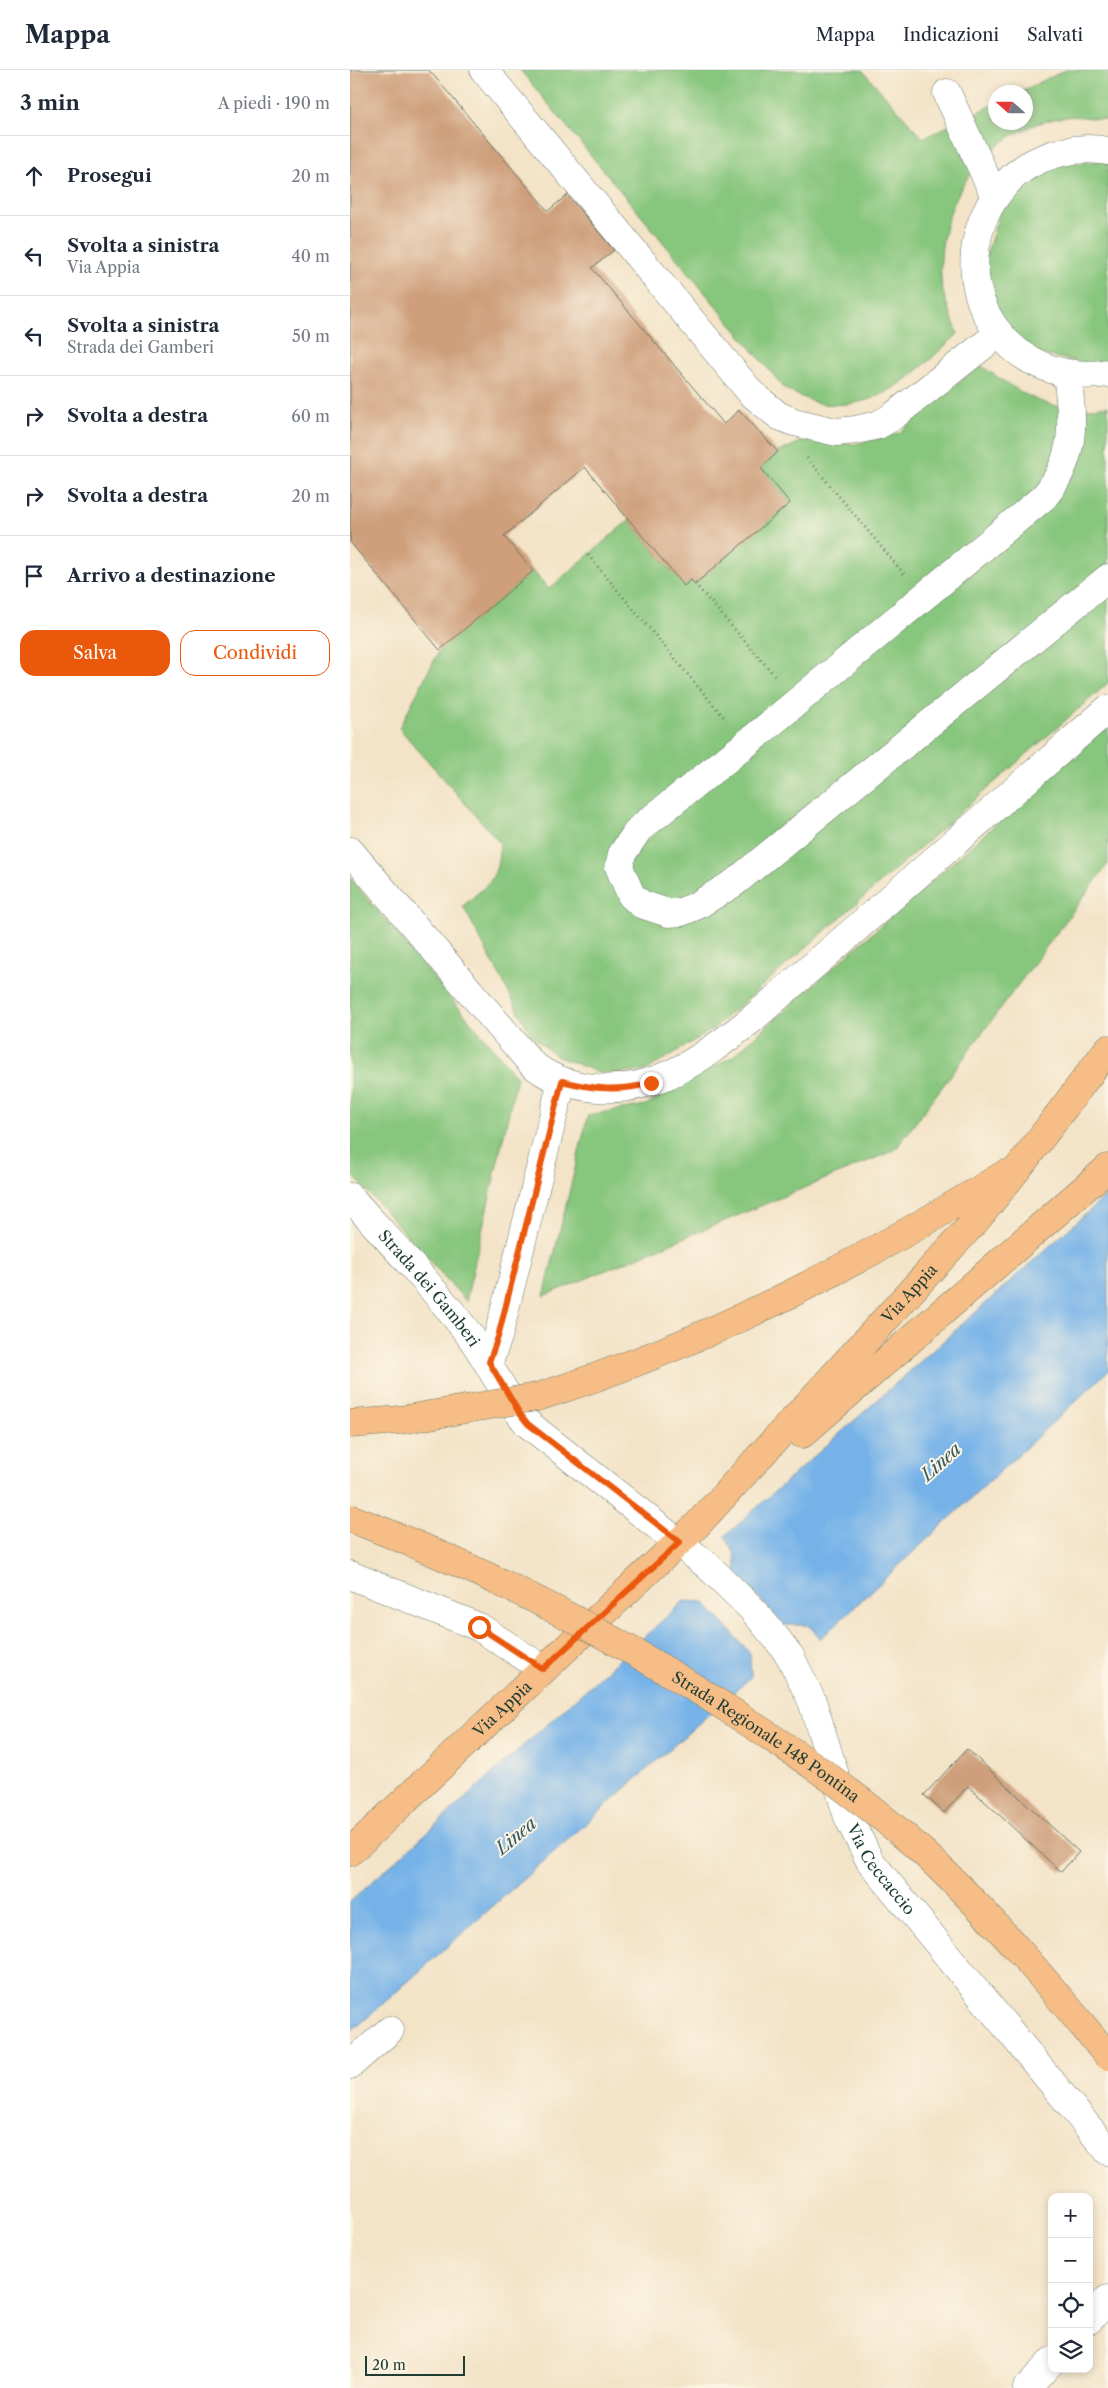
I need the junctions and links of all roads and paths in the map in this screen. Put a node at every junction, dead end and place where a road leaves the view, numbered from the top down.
1 (484, 70) edge
2 (947, 93) dead end
3 (1108, 151) edge
4 (995, 197) junction
5 (998, 334) junction
6 (1108, 373) edge
7 (1067, 374) junction
8 (802, 452) dead end
9 (588, 555) dead end
10 (1108, 578) edge
11 (695, 584) dead end
12 (923, 598) junction
13 (798, 701) junction
14 (1108, 709) edge
15 (746, 744) junction
16 (350, 851) edge
17 (1108, 1049) edge
18 (562, 1081) junction
19 (1023, 1162) junction
20 (1108, 1168) edge
21 (350, 1197) edge
22 (489, 1362) junction
23 (350, 1424) edge
24 (350, 1518) edge
25 (688, 1533) junction
26 (350, 1575) edge
27 (543, 1669) junction
28 (350, 1852) edge
29 (390, 2030) dead end
30 (1108, 2056) edge
31 (350, 2065) edge
32 (1108, 2151) edge
33 (1108, 2299) edge
34 (1093, 2316) edge
35 (1048, 2365) edge
36 (1027, 2388) edge

1 - 5 street
2 - 4 street
3 - 4 street
4 - 5 street
5 - 7 street
6 - 7 street
7 - 12 street
8 - 12 path
9 - 15 path
10 - 15 street
11 - 13 path
12 - 13 street
13 - 15 street
14 - 18 street
16 - 18 street
17 - 19 main road, Via Appia
18 - 22 street
19 - 23 main road, bridge
19 - 25 main road, Via Appia
20 - 25 main road, Via Appia
21 - 22 street, Strada dei Gamberi
22 - 25 street, Strada dei Gamberi
24 - 30 main road, Strada Regionale 148 Pontina, bridge
25 - 27 main road, Via Appia
25 - 32 street, Via Ceccaccio
26 - 27 street
27 - 28 main road, Via Appia
29 - 31 street
33 - 34 street
35 - 36 street

